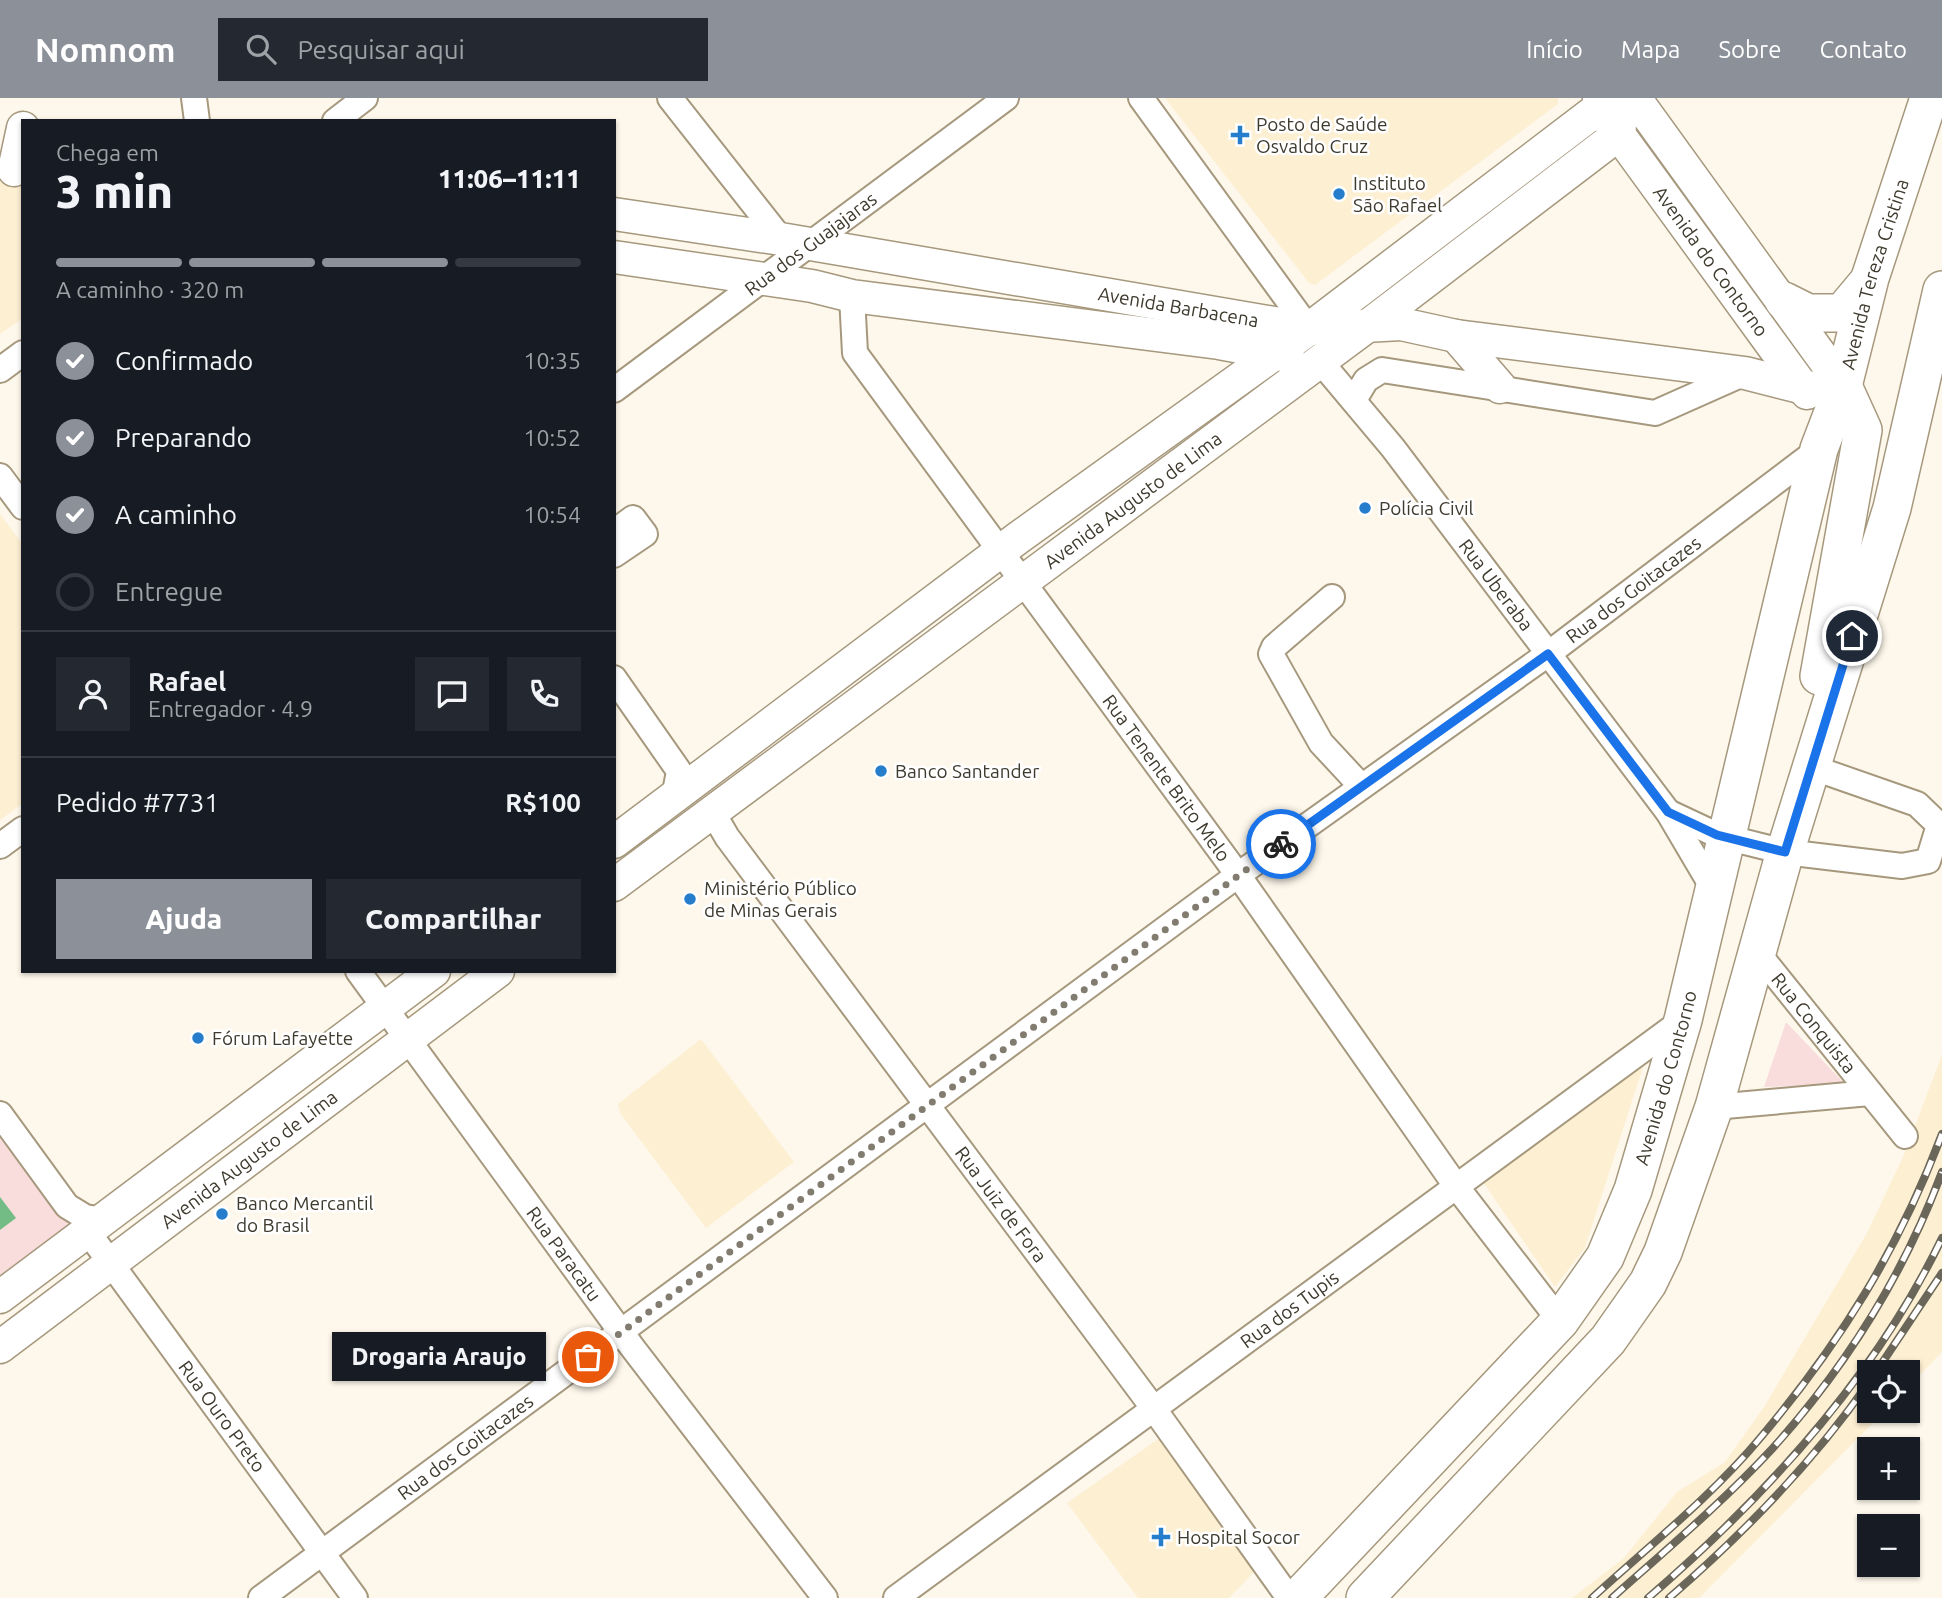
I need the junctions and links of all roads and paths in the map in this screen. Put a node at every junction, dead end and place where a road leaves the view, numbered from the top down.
1 (194, 98) edge
2 (365, 98) edge
3 (670, 98) edge
4 (1006, 98) edge
5 (1141, 98) edge
6 (1634, 98) edge
7 (1929, 98) edge
8 (1603, 100) edge
9 (197, 119) edge
10 (338, 119) edge
11 (0, 123) edge
12 (21, 127) edge
13 (1619, 134) junction
14 (21, 135) edge
15 (12, 170) edge
16 (616, 214) edge
17 (781, 239) junction
18 (813, 244) junction
19 (616, 257) edge
20 (1870, 278) junction
21 (1426, 279) junction
22 (763, 280) junction
23 (1942, 290) edge
24 (852, 296) junction
25 (1784, 301) junction
26 (1366, 327) junction
27 (1426, 329) junction
28 (1309, 330) junction
29 (1762, 330) junction
30 (1456, 336) junction
31 (1219, 343) junction
32 (1275, 354) junction
33 (21, 355) edge
34 (1320, 361) junction
35 (0, 370) edge
36 (1745, 373) junction
37 (1843, 386) junction
38 (1500, 387) junction
39 (1804, 388) junction
40 (616, 389) edge
41 (1213, 400) junction
42 (1354, 400) junction
43 (1823, 438) junction
44 (0, 477) edge
45 (21, 504) edge
46 (616, 531) edge
47 (1001, 553) junction
48 (616, 554) edge
49 (1021, 582) junction
50 (1332, 597) dead end
51 (1548, 654) junction
52 (616, 681) edge
53 (1811, 768) junction
54 (1360, 786) junction
55 (674, 798) junction
56 (1668, 812) junction
57 (713, 813) junction
58 (21, 830) edge
59 (1727, 838) junction
60 (616, 841) edge
61 (0, 846) edge
62 (1785, 852) junction
63 (1238, 875) junction
64 (616, 884) edge
65 (1714, 890) junction
66 (1758, 952) junction
67 (360, 973) edge
68 (431, 973) edge
69 (495, 973) edge
70 (385, 1007) junction
71 (1683, 1020) junction
72 (407, 1039) junction
73 (1870, 1093) junction
74 (928, 1105) junction
75 (1714, 1107) junction
76 (0, 1114) edge
77 (1905, 1136) dead end
78 (1456, 1186) junction
79 (67, 1206) junction
80 (88, 1232) junction
81 (111, 1264) junction
82 (0, 1297) edge
83 (1560, 1321) junction
84 (622, 1332) junction
85 (0, 1346) edge
86 (1154, 1409) junction
87 (322, 1552) junction
88 (261, 1598) edge
89 (355, 1598) edge
90 (825, 1598) edge
91 (896, 1598) edge
92 (1289, 1598) edge
93 (1298, 1598) edge
94 (1365, 1598) edge

1 - 9 street
2 - 10 street
3 - 17 street
4 - 18 street, Rua dos Guajajaras
5 - 28 street
6 - 25 main road, Avenida do Contorno
7 - 20 highway, Avenida Tereza Cristina
8 - 13 main road, Avenida do Contorno
8 - 28 main road, Avenida Augusto de Lima
11 - 12 main road
13 - 21 main road, Avenida Augusto de Lima
13 - 29 main road, Avenida do Contorno
14 - 15 main road
16 - 17 main road, Avenida Barbacena
17 - 18 main road, Avenida Barbacena
17 - 22 main road
18 - 22 street, Rua dos Guajajaras
18 - 28 main road, Avenida Barbacena
19 - 22 main road, Avenida Barbacena
20 - 25 highway
20 - 37 highway, Avenida Tereza Cristina
21 - 26 main road, Avenida Augusto de Lima
21 - 27 main road
22 - 24 main road, Avenida Barbacena
22 - 40 street, Rua dos Guajajaras
23 - 53 highway
24 - 31 main road, Avenida Barbacena
24 - 47 street, Rua Tenente Brito Melo
25 - 37 main road, Avenida do Contorno
26 - 27 main road, Avenida Barbacena
26 - 28 main road, Avenida Barbacena
26 - 34 main road, Avenida Augusto de Lima
27 - 30 main road, Avenida Barbacena
28 - 32 main road, Avenida Augusto de Lima
29 - 36 main road
29 - 39 main road, Avenida do Contorno
30 - 36 main road, Avenida Barbacena
30 - 38 main road
31 - 32 main road, Avenida Barbacena
31 - 41 main road
32 - 34 main road, Avenida Barbacena
32 - 41 main road, Avenida Augusto de Lima
33 - 35 street
34 - 42 street, Rua Uberaba
34 - 49 main road, Avenida Augusto de Lima
36 - 38 street
36 - 39 main road, Avenida Barbacena
37 - 39 main road, Avenida Barbacena
37 - 43 highway, Avenida Tereza Cristina
37 - 62 highway
38 - 42 street
39 - 43 main road, Avenida do Contorno
41 - 47 main road, Avenida Augusto de Lima
42 - 51 street, Rua Uberaba
43 - 51 street, Rua dos Goitacazes
43 - 59 highway, Avenida do Contorno
44 - 45 street
46 - 48 street
47 - 49 street, Rua Tenente Brito Melo
47 - 55 main road, Avenida Augusto de Lima
49 - 57 main road, Avenida Augusto de Lima
49 - 63 street, Rua Tenente Brito Melo
50 - 54 street
51 - 54 street, Rua dos Goitacazes
51 - 56 street, Rua Uberaba
52 - 55 street
53 - 62 highway
53 - 62 street, Rua Uberaba
54 - 63 street, Rua dos Goitacazes
55 - 60 main road, Avenida Augusto de Lima
56 - 59 street, Rua Uberaba
56 - 65 street, Rua Uberaba
57 - 64 main road, Avenida Augusto de Lima
57 - 74 street, Rua Juiz de Fora
58 - 61 street
59 - 62 street, Rua Uberaba
59 - 65 highway, Avenida do Contorno
62 - 66 highway
63 - 74 street, Rua dos Goitacazes
63 - 78 street, Rua Tenente Brito Melo
65 - 71 highway, Avenida do Contorno
66 - 73 street, Rua Conquista
66 - 75 highway
67 - 70 street, Rua Paracatu
68 - 70 main road, Avenida Augusto de Lima
69 - 72 main road, Avenida Augusto de Lima
70 - 72 street, Rua Paracatu
70 - 80 main road, Avenida Augusto de Lima
71 - 78 street, Rua dos Tupis
71 - 83 highway, Avenida do Contorno
72 - 81 main road, Avenida Augusto de Lima
72 - 84 street, Rua Paracatu
73 - 75 street, Rua Conquista
73 - 77 street, Rua Conquista
74 - 84 street, Rua dos Goitacazes
74 - 86 street, Rua Juiz de Fora
75 - 94 highway
76 - 79 street
78 - 83 street, Rua Tenente Brito Melo
78 - 86 street, Rua dos Tupis
79 - 80 street
79 - 80 street
80 - 81 street, Rua Ouro Preto
80 - 82 main road, Avenida Augusto de Lima
81 - 85 main road, Avenida Augusto de Lima
81 - 87 street, Rua Ouro Preto
83 - 93 highway, Avenida do Contorno
84 - 87 street, Rua dos Goitacazes
84 - 90 street, Rua Paracatu
86 - 91 street, Rua dos Tupis
86 - 92 street, Rua Juiz de Fora
87 - 88 street, Rua dos Goitacazes
87 - 89 street, Rua Ouro Preto

